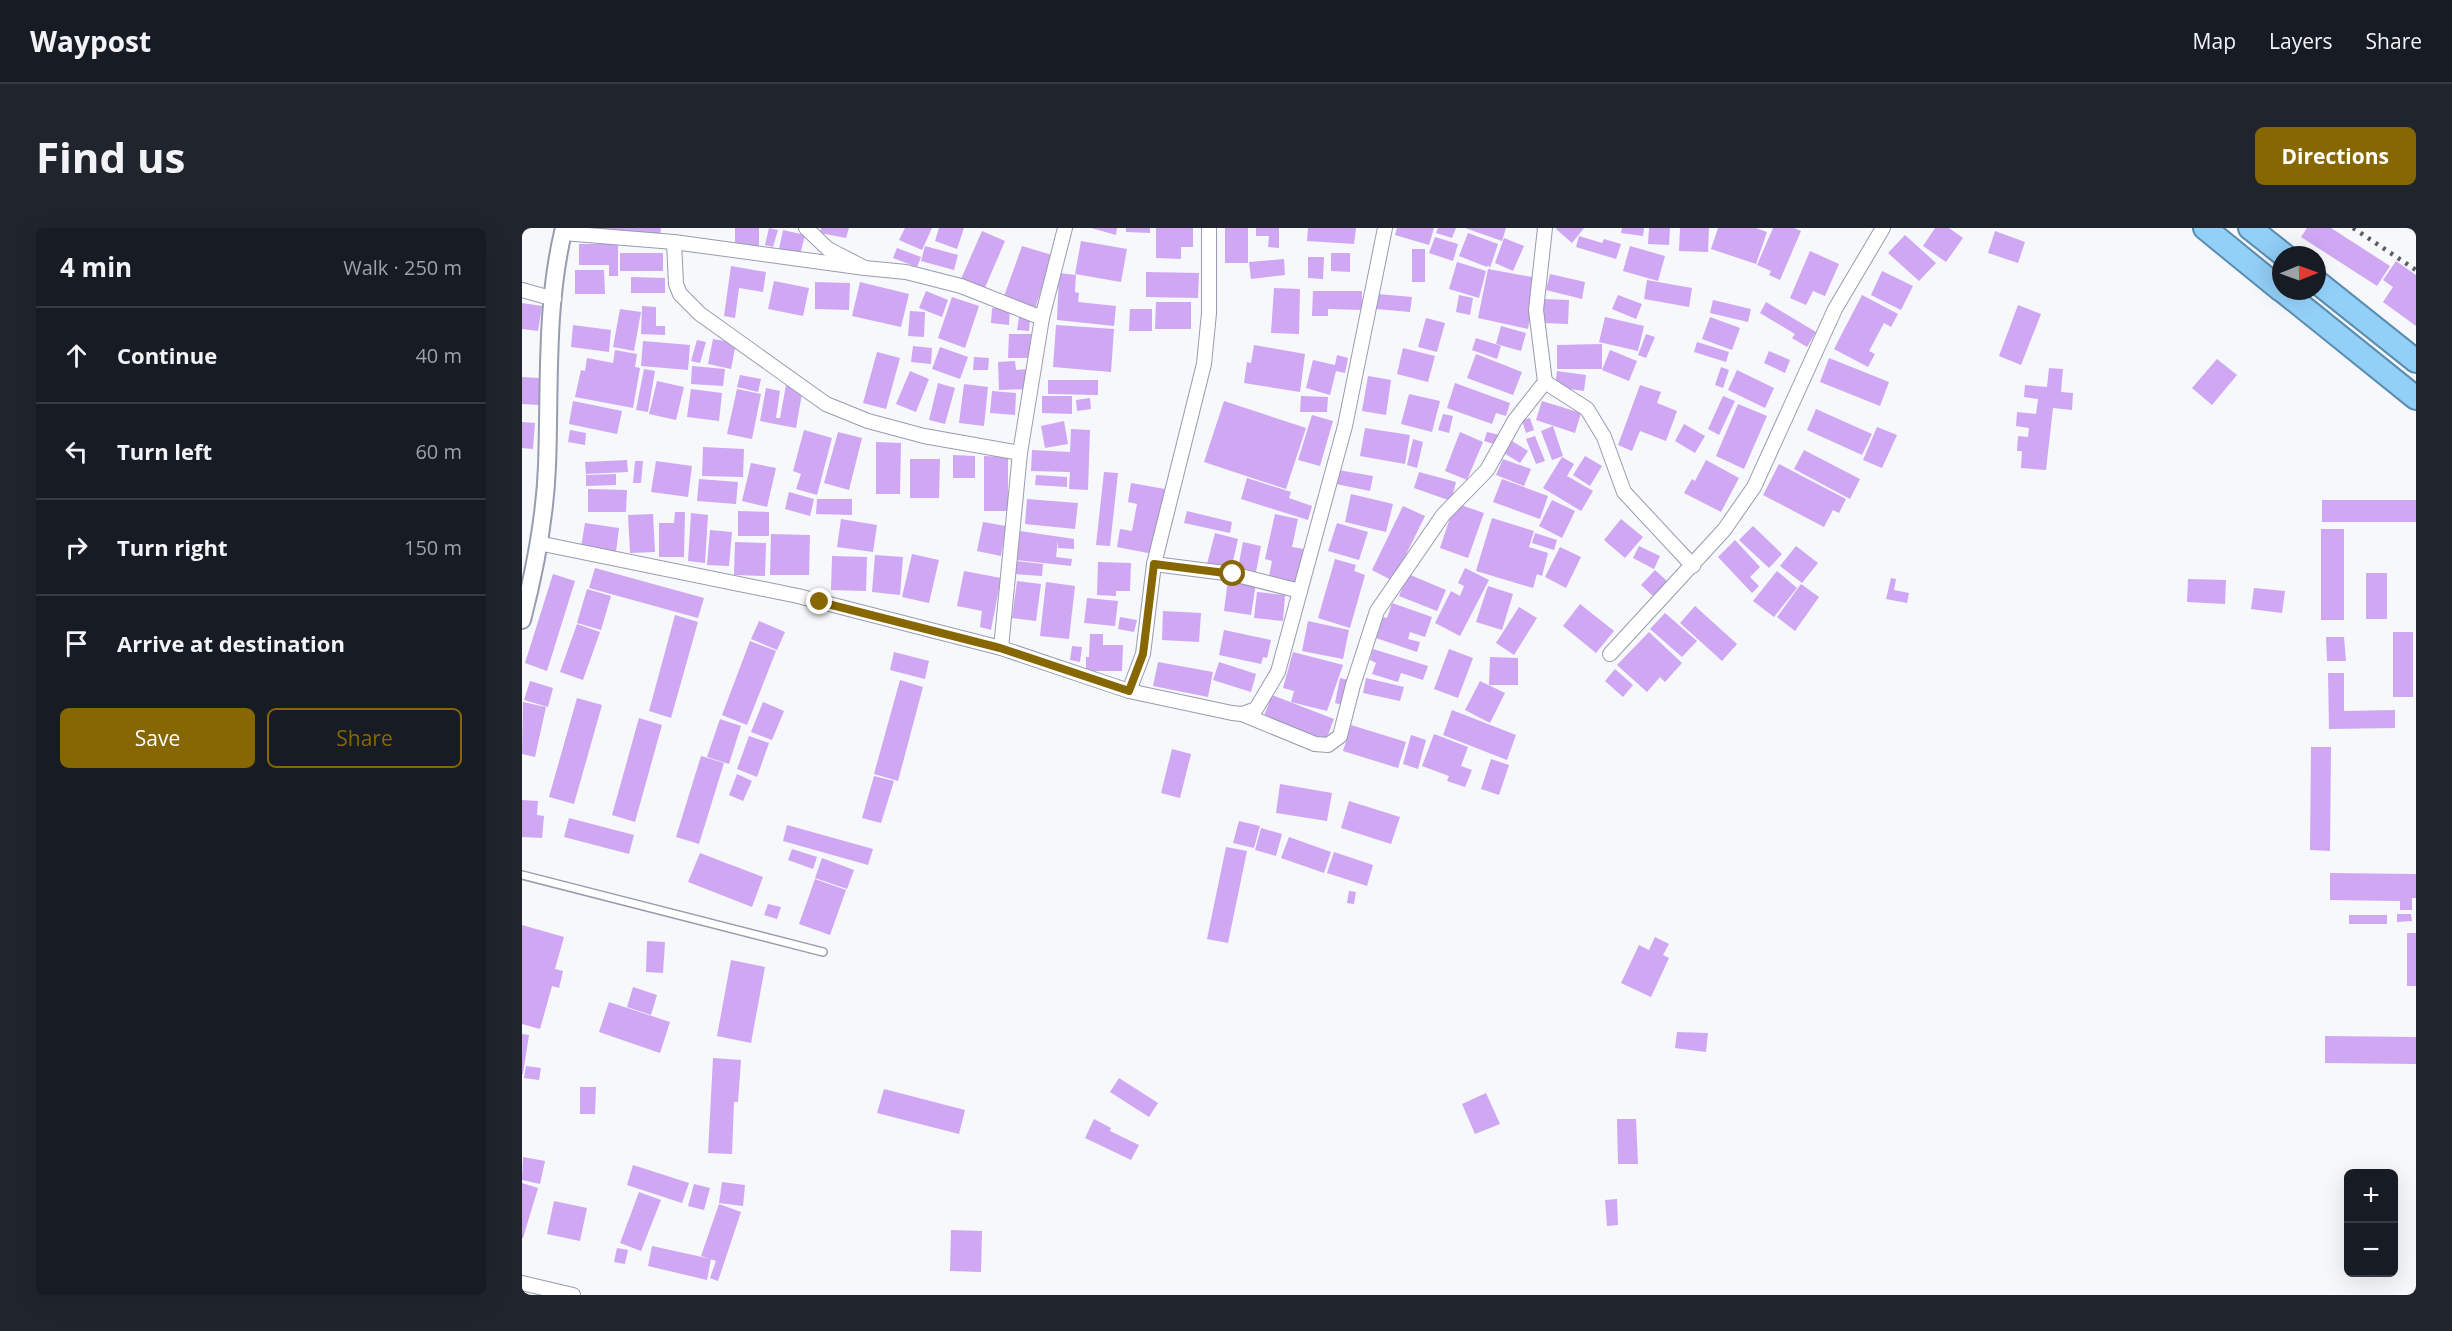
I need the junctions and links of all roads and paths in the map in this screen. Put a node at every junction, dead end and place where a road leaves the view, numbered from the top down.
1 (806, 228) edge
2 (1065, 228) edge
3 (1209, 228) edge
4 (1385, 228) edge
5 (1545, 228) edge
6 (1883, 228) edge
7 (2205, 228) edge
8 (2250, 228) edge
9 (563, 230) edge
10 (674, 242) junction
11 (2273, 246) edge
12 (865, 268) junction
13 (2272, 282) edge
14 (2326, 289) edge
15 (522, 290) edge
16 (554, 299) junction
17 (2294, 300) edge
18 (1042, 318) junction
19 (2416, 361) edge
20 (1545, 382) junction
21 (2416, 398) edge
22 (1020, 453) junction
23 (538, 543) junction
24 (1154, 564) junction
25 (1692, 566) junction
26 (1300, 591) junction
27 (522, 620) edge
28 (1000, 648) junction
29 (1610, 654) dead end
30 (1129, 691) junction
31 (1242, 714) junction
32 (522, 875) edge
33 (823, 952) dead end
34 (522, 1283) edge
35 (573, 1295) edge

1 - 12 street
2 - 18 street
3 - 24 street
4 - 26 street
5 - 20 street
6 - 25 street
7 - 13 highway
8 - 11 highway
9 - 10 street
9 - 16 street
10 - 12 street
10 - 22 street
12 - 18 street
14 - 19 highway
15 - 16 street
16 - 23 street
17 - 21 highway
18 - 22 street
20 - 25 street
20 - 31 street
22 - 28 street
23 - 27 street
23 - 28 street
24 - 26 street
24 - 30 street
25 - 29 street
26 - 31 street
28 - 30 street
30 - 31 street
32 - 33 lane
34 - 35 street

